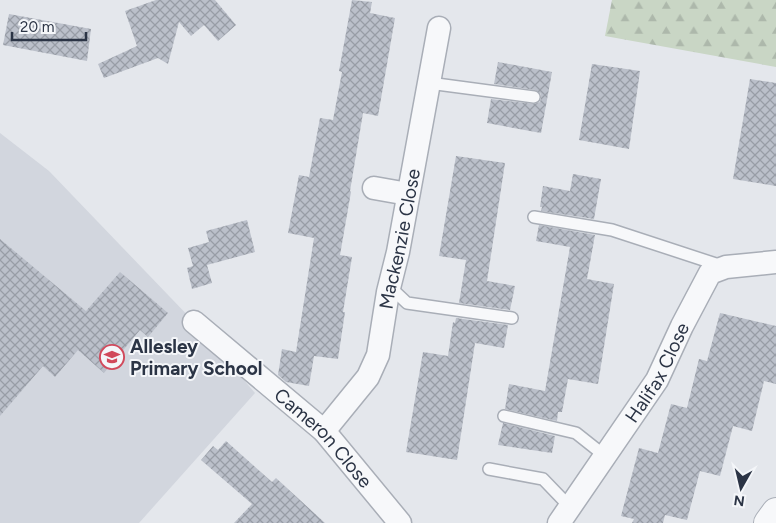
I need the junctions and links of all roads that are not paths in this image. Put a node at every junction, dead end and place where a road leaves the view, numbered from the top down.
1 (439, 28) dead end
2 (429, 83) junction
3 (534, 97) dead end
4 (374, 188) dead end
5 (408, 194) junction
6 (534, 217) dead end
7 (776, 262) edge
8 (726, 267) junction
9 (389, 286) junction
10 (512, 318) dead end
11 (194, 322) dead end
12 (504, 416) dead end
13 (324, 431) junction
14 (606, 456) junction
15 (488, 469) dead end
16 (776, 512) edge
17 (564, 515) edge
18 (400, 523) edge
19 (768, 523) edge

1 - 2 street, Mackenzie Close
2 - 3 lane
2 - 5 street, Mackenzie Close
4 - 5 street
5 - 9 street, Mackenzie Close
6 - 8 lane
7 - 8 street, Halifax Close
8 - 14 street, Halifax Close
9 - 10 lane
9 - 13 street, Mackenzie Close
11 - 13 street, Cameron Close
12 - 14 lane
13 - 18 street, Cameron Close
14 - 17 street, Halifax Close
15 - 17 lane
16 - 19 street

